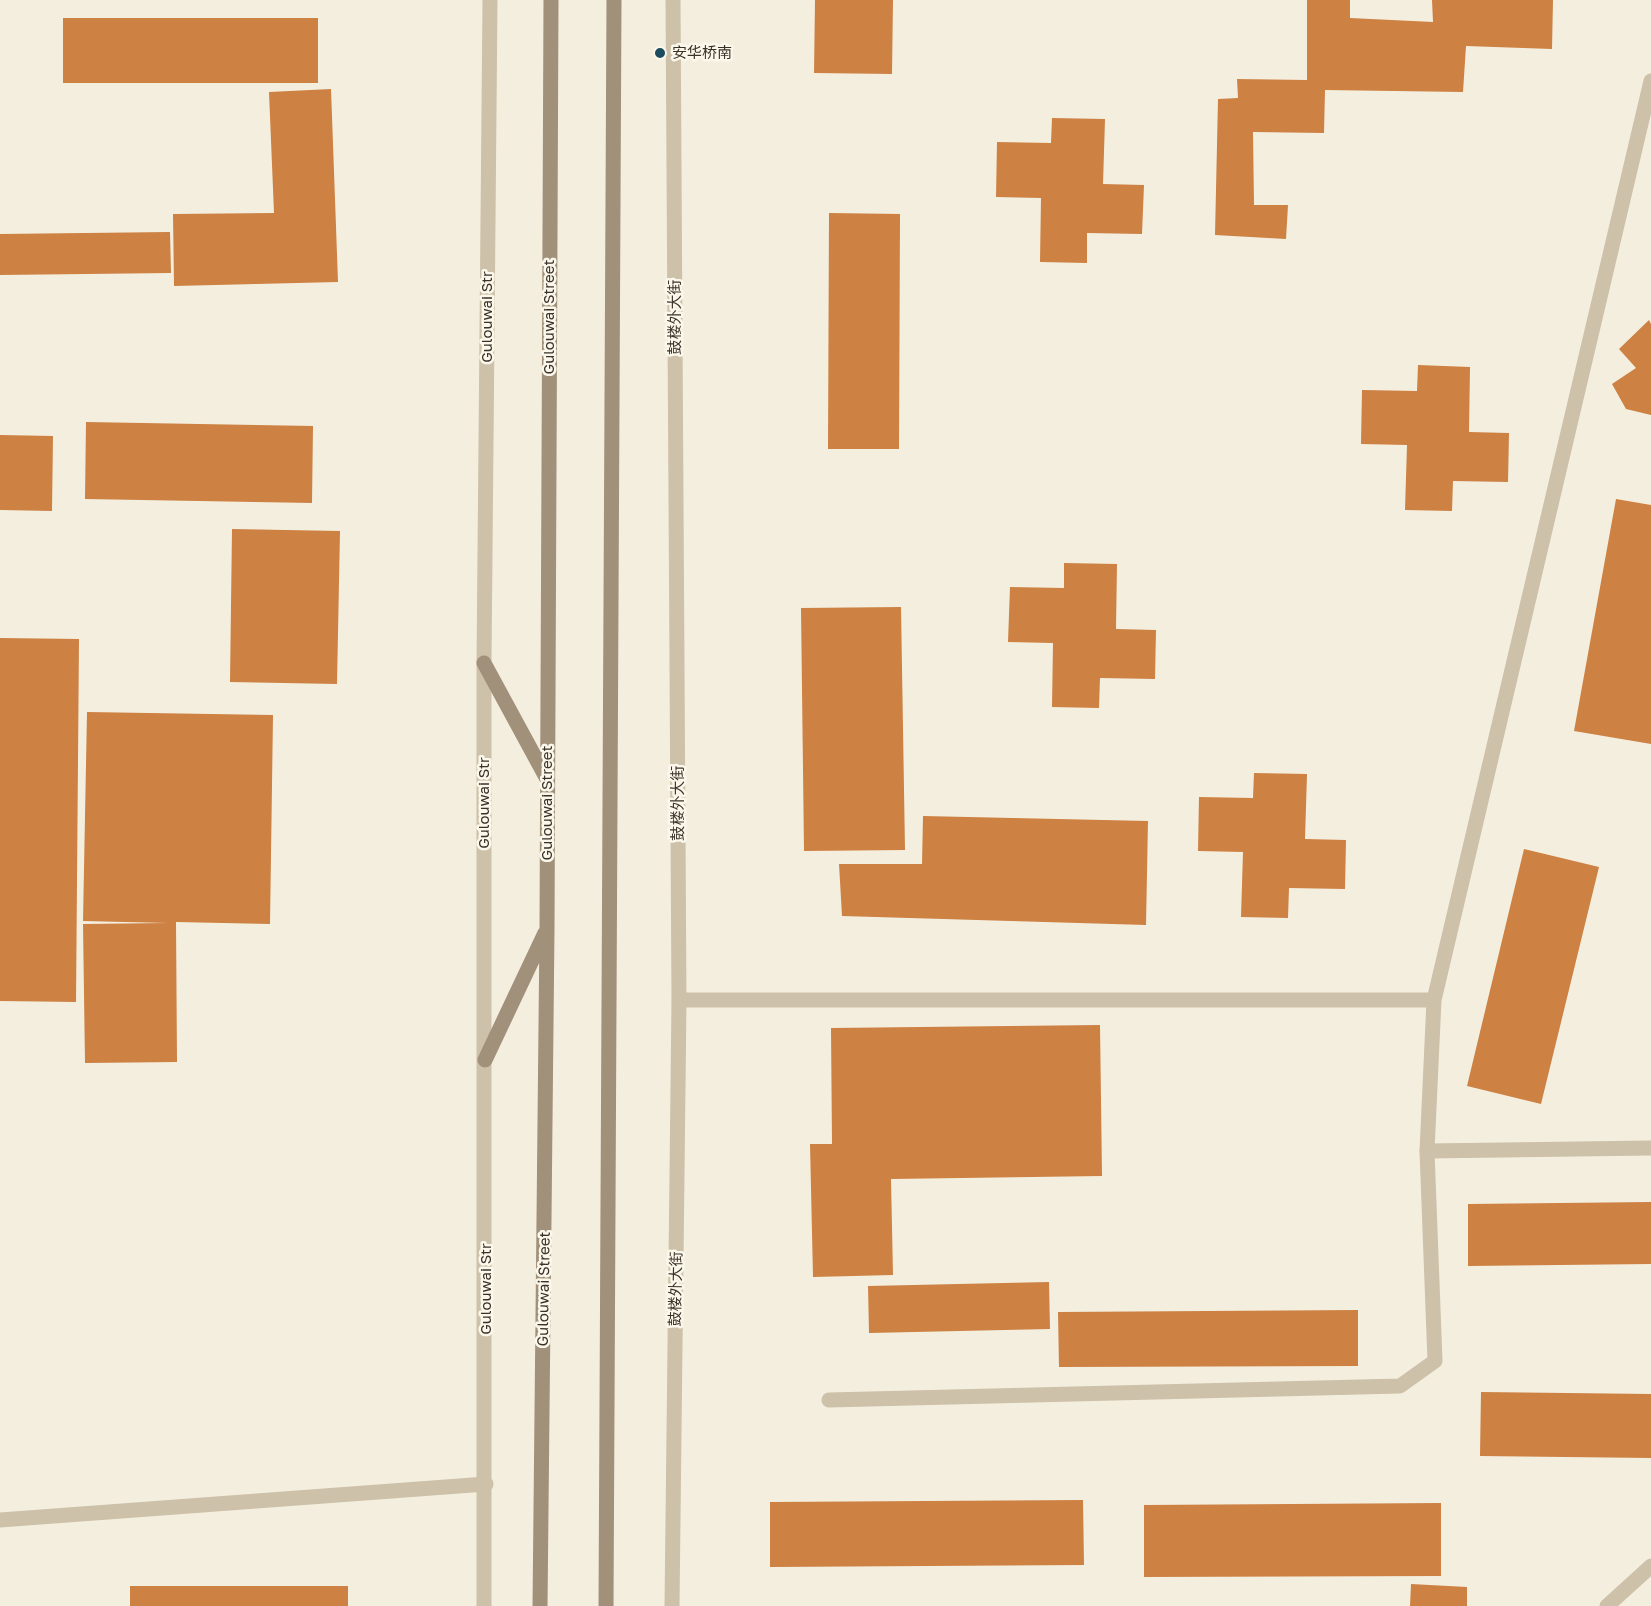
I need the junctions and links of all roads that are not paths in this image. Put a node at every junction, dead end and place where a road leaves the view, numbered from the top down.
1 (490, 0) edge
2 (551, 0) edge
3 (614, 0) edge
4 (673, 0) edge
5 (1651, 81) edge
6 (484, 663) junction
7 (547, 781) junction
8 (547, 928) junction
9 (680, 1000) junction
10 (1434, 1000) junction
11 (485, 1060) junction
12 (1651, 1148) edge
13 (1427, 1151) junction
14 (829, 1400) dead end
15 (486, 1484) junction
16 (0, 1520) edge
17 (1651, 1566) edge
18 (484, 1606) edge
19 (540, 1606) edge
20 (606, 1606) edge
21 (672, 1606) edge
22 (1607, 1606) edge

1 - 6 street, Gulouwai Str
2 - 7 main road, Gulouwai Street
3 - 20 main road
4 - 9 street, 鼓楼外大街
5 - 10 street
6 - 7 main road
6 - 11 street, Gulouwai Str
7 - 8 main road, Gulouwai Street
8 - 11 main road
8 - 19 main road, Gulouwai Street
9 - 10 street
9 - 21 street, 鼓楼外大街
10 - 13 street
11 - 15 street, Gulouwai Str
12 - 13 street
13 - 14 street
15 - 16 street
15 - 18 street, Gulouwai Str
17 - 22 street

